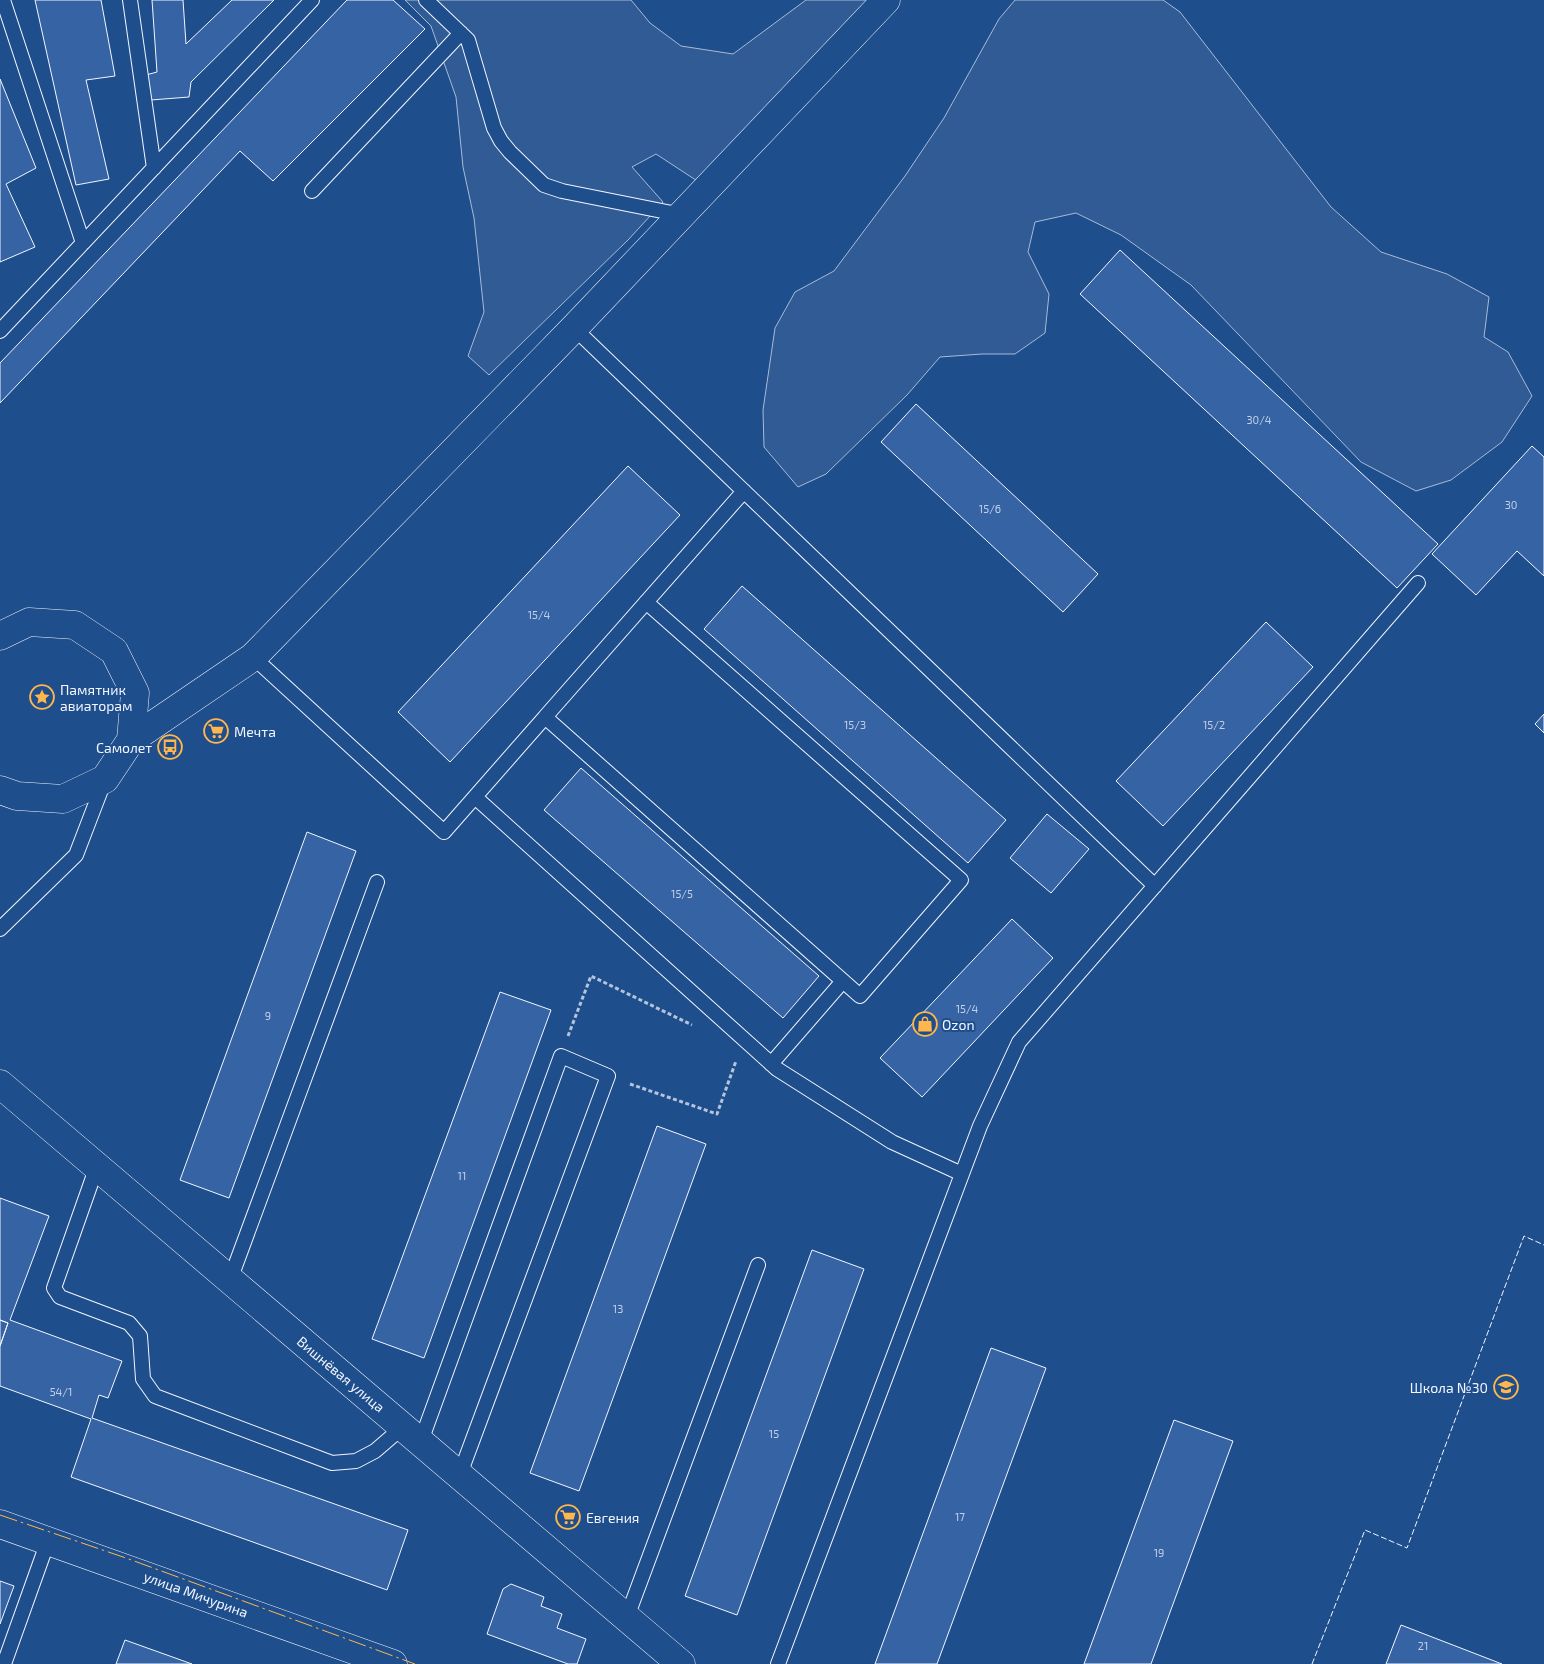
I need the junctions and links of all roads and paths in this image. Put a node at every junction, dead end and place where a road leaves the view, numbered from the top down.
1 (3, 0) edge
2 (130, 0) edge
3 (312, 0) edge
4 (426, 0) edge
5 (886, 0) edge
6 (461, 33) junction
7 (154, 168) junction
8 (312, 191) dead end
9 (682, 215) junction
10 (83, 243) junction
11 (1, 328) edge
12 (574, 328) junction
13 (744, 491) junction
14 (1418, 583) dead end
15 (646, 602) junction
16 (0, 636) edge
17 (253, 657) junction
18 (545, 717) junction
19 (131, 740) junction
20 (105, 779) junction
21 (6, 790) edge
22 (475, 796) junction
23 (377, 882) dead end
24 (1155, 886) junction
25 (0, 929) edge
26 (843, 981) junction
27 (696, 1027) dead end
28 (561, 1056) junction
29 (737, 1058) dead end
30 (771, 1064) junction
31 (608, 1076) junction
32 (0, 1084) edge
33 (97, 1166) junction
34 (962, 1174) junction
35 (758, 1264) dead end
36 (230, 1280) junction
37 (412, 1434) junction
38 (460, 1474) junction
39 (0, 1524) edge
40 (48, 1541) junction
41 (627, 1617) junction
42 (4, 1664) edge
43 (392, 1664) edge
44 (681, 1664) edge
45 (778, 1664) edge

1 - 10 lane
2 - 7 lane
3 - 7 lane
4 - 6 lane
5 - 9 street
6 - 8 lane
6 - 9 lane
7 - 10 lane
9 - 12 street
10 - 11 lane
12 - 13 lane
12 - 17 street
13 - 15 lane
13 - 24 lane
14 - 24 lane
15 - 18 lane
15 - 26 lane
16 - 19 street
17 - 19 street
17 - 22 lane
18 - 22 lane
18 - 26 lane
19 - 20 street
20 - 21 street
20 - 25 lane
22 - 30 lane
23 - 36 lane
24 - 34 lane
26 - 30 lane
27 - 28 path
28 - 31 lane
28 - 37 lane
29 - 31 path
30 - 34 lane
31 - 38 lane
32 - 33 street, Вишнёвая улица
33 - 36 street, Вишнёвая улица
33 - 37 lane
34 - 45 lane
35 - 41 lane
36 - 37 street, Вишнёвая улица
37 - 38 street, Вишнёвая улица
38 - 41 street, Вишнёвая улица
39 - 40 street, улица Мичурина
40 - 42 lane
40 - 43 street, улица Мичурина
41 - 44 street, Вишнёвая улица

